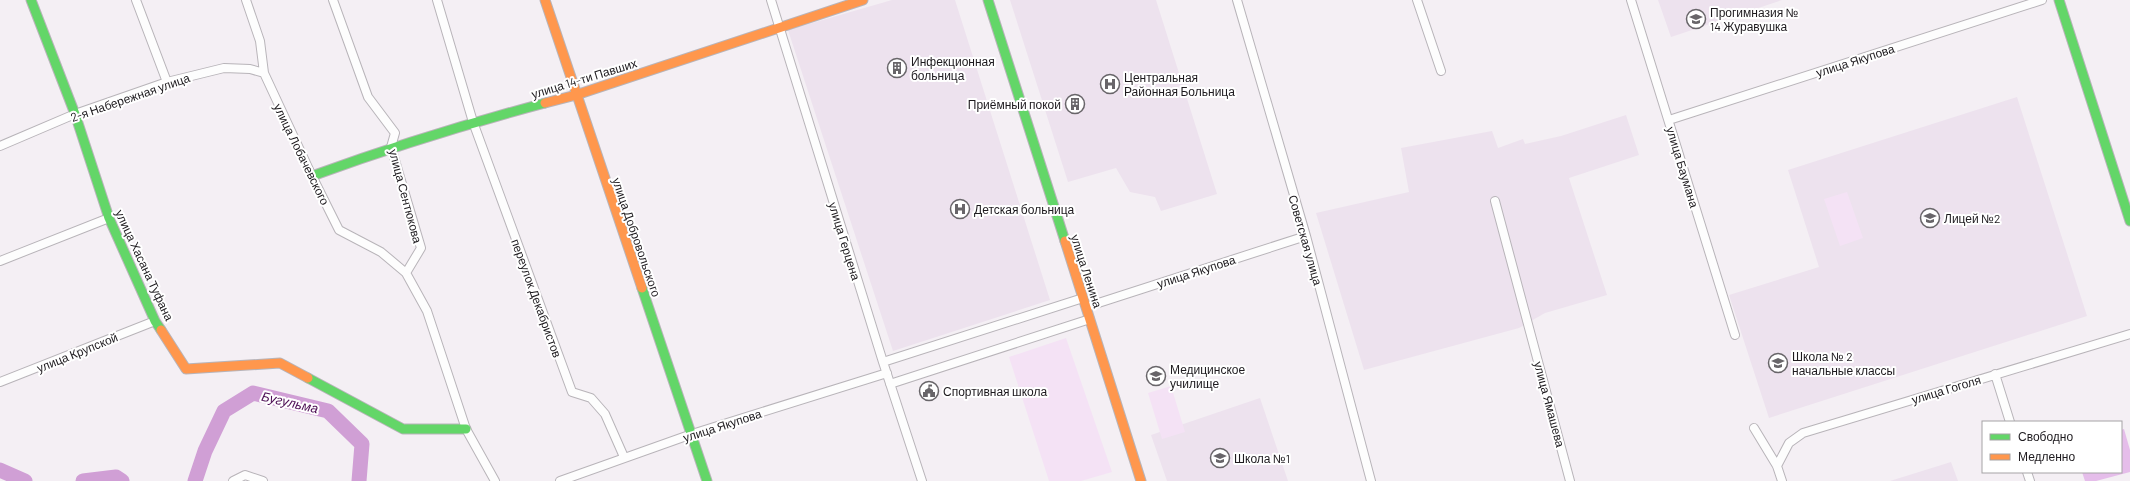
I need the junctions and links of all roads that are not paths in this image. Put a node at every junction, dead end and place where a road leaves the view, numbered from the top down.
1 (31, 0) edge
2 (136, 0) edge
3 (246, 0) edge
4 (333, 0) edge
5 (437, 0) edge
6 (545, 0) edge
7 (771, 0) edge
8 (863, 0) edge
9 (988, 0) edge
10 (1236, 0) edge
11 (1417, 0) edge
12 (1631, 0) edge
13 (2042, 0) edge
14 (2059, 0) edge
15 (780, 27) junction
16 (1441, 71) dead end
17 (264, 73) junction
18 (168, 82) junction
19 (576, 94) junction
20 (75, 114) junction
21 (1669, 120) junction
22 (473, 122) junction
23 (0, 146) edge
24 (391, 147) junction
25 (312, 176) junction
26 (1495, 201) dead end
27 (109, 218) junction
28 (2130, 221) edge
29 (1306, 236) junction
30 (0, 261) edge
31 (406, 273) junction
32 (1085, 303) junction
33 (1090, 318) junction
34 (155, 321) junction
35 (2130, 334) edge
36 (1735, 335) dead end
37 (883, 362) junction
38 (887, 373) junction
39 (1995, 374) junction
40 (0, 382) edge
41 (890, 384) junction
42 (2010, 421) edge
43 (1754, 428) dead end
44 (466, 429) junction
45 (692, 434) junction
46 (624, 457) junction
47 (1777, 466) junction
48 (233, 481) edge
49 (263, 481) edge
50 (495, 481) edge
51 (560, 481) edge
52 (707, 481) edge
53 (922, 481) edge
54 (1141, 481) edge
55 (1371, 481) edge
56 (1570, 481) edge
57 (1782, 481) edge

1 - 20 street, улица Хасана Туфана
2 - 18 street
3 - 17 street, улица Лобачевского
4 - 24 street, улица Сентюкова
5 - 22 street
6 - 19 street, улица Добровольского
7 - 15 street, улица Герцена
8 - 15 street, улица 14-ти Павших
9 - 32 street, улица Ленина
10 - 29 street, Советская улица
11 - 16 street
12 - 21 street, улица Баумана
13 - 21 street, улица Якупова
14 - 28 street
15 - 19 street, улица 14-ти Павших
15 - 37 street, улица Герцена
17 - 18 street, 2-я Набережная улица
17 - 25 street, улица Лобачевского
18 - 20 street, 2-я Набережная улица
19 - 22 street, улица 14-ти Павших
19 - 45 street, улица Добровольского
20 - 23 street, 2-я Набережная улица
20 - 27 street, улица Хасана Туфана
21 - 36 street, улица Баумана
22 - 24 street, улица 14-ти Павших
22 - 46 street, переулок Декабристов
24 - 25 street, улица 14-ти Павших
24 - 31 street, улица Сентюкова
25 - 31 street, улица Лобачевского
26 - 56 street, улица Ямашева
27 - 30 street
27 - 34 street, улица Хасана Туфана
29 - 32 street, улица Якупова
29 - 55 street, Советская улица
31 - 44 street
32 - 33 street, улица Ленина
32 - 37 street, улица Якупова
33 - 41 street
33 - 54 street, улица Ленина
34 - 40 street, улица Крупской
34 - 44 street, улица Хасана Туфана
35 - 39 street, улица Гоголя
37 - 38 street, улица Герцена
38 - 41 street, улица Герцена
38 - 45 street, улица Якупова
39 - 42 street
39 - 47 street, улица Гоголя
41 - 53 street, улица Герцена
43 - 47 street
44 - 50 street
45 - 46 street, улица Якупова
45 - 52 street, улица Добровольского
46 - 51 street, улица Якупова
47 - 57 street
48 - 49 street

